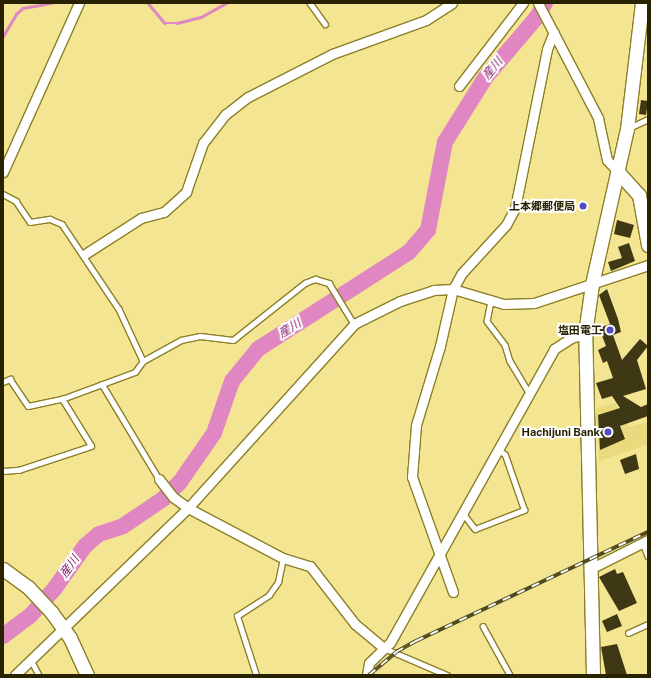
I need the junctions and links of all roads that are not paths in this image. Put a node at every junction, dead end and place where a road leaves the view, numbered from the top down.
1 (79, 3) edge
2 (310, 3) edge
3 (452, 3) edge
4 (523, 3) edge
5 (538, 3) edge
6 (642, 3) edge
7 (325, 24) dead end
8 (552, 29) junction
9 (459, 86) dead end
10 (648, 119) edge
11 (627, 129) junction
12 (3, 172) edge
13 (619, 173) junction
14 (3, 194) edge
15 (648, 245) edge
16 (85, 254) junction
17 (648, 265) edge
18 (592, 284) junction
19 (452, 289) junction
20 (491, 301) junction
21 (354, 324) junction
22 (585, 334) junction
23 (142, 360) junction
24 (3, 382) edge
25 (102, 384) junction
26 (530, 393) junction
27 (62, 399) junction
28 (498, 450) junction
29 (3, 471) edge
30 (159, 479) joint
31 (188, 508) junction
32 (463, 513) junction
33 (645, 542) edge
34 (439, 555) junction
35 (648, 556) edge
36 (282, 558) junction
37 (592, 568) junction
38 (3, 569) edge
39 (453, 592) dead end
40 (648, 624) edge
41 (483, 626) dead end
42 (63, 627) junction
43 (628, 633) dead end
44 (384, 648) junction
45 (31, 660) junction
46 (15, 675) edge
47 (39, 675) edge
48 (87, 675) edge
49 (256, 675) edge
50 (367, 675) edge
51 (447, 675) edge
52 (510, 675) edge
53 (593, 675) edge

1 - 12 street
2 - 7 lane
3 - 16 street
4 - 9 street
5 - 8 street
6 - 11 street
8 - 13 street
8 - 19 street
10 - 11 lane
11 - 13 street
13 - 15 street
13 - 18 street
14 - 16 lane
16 - 23 lane
17 - 18 street
18 - 20 street
18 - 22 street
19 - 20 street
19 - 21 street
19 - 34 street
20 - 26 lane
21 - 23 lane
21 - 31 street
22 - 26 street
22 - 37 street
23 - 25 lane
24 - 27 lane
25 - 27 lane
25 - 30 lane
26 - 28 street
27 - 29 lane
28 - 32 street
28 - 32 lane
30 - 31 street
31 - 36 street
31 - 42 street
32 - 34 street
33 - 35 lane
33 - 37 street
34 - 39 street
34 - 44 street
36 - 44 street
36 - 49 lane
37 - 53 street
38 - 42 street
40 - 43 lane
41 - 52 lane
42 - 45 street
42 - 48 street
44 - 50 street
44 - 51 lane
45 - 46 street
45 - 47 lane

